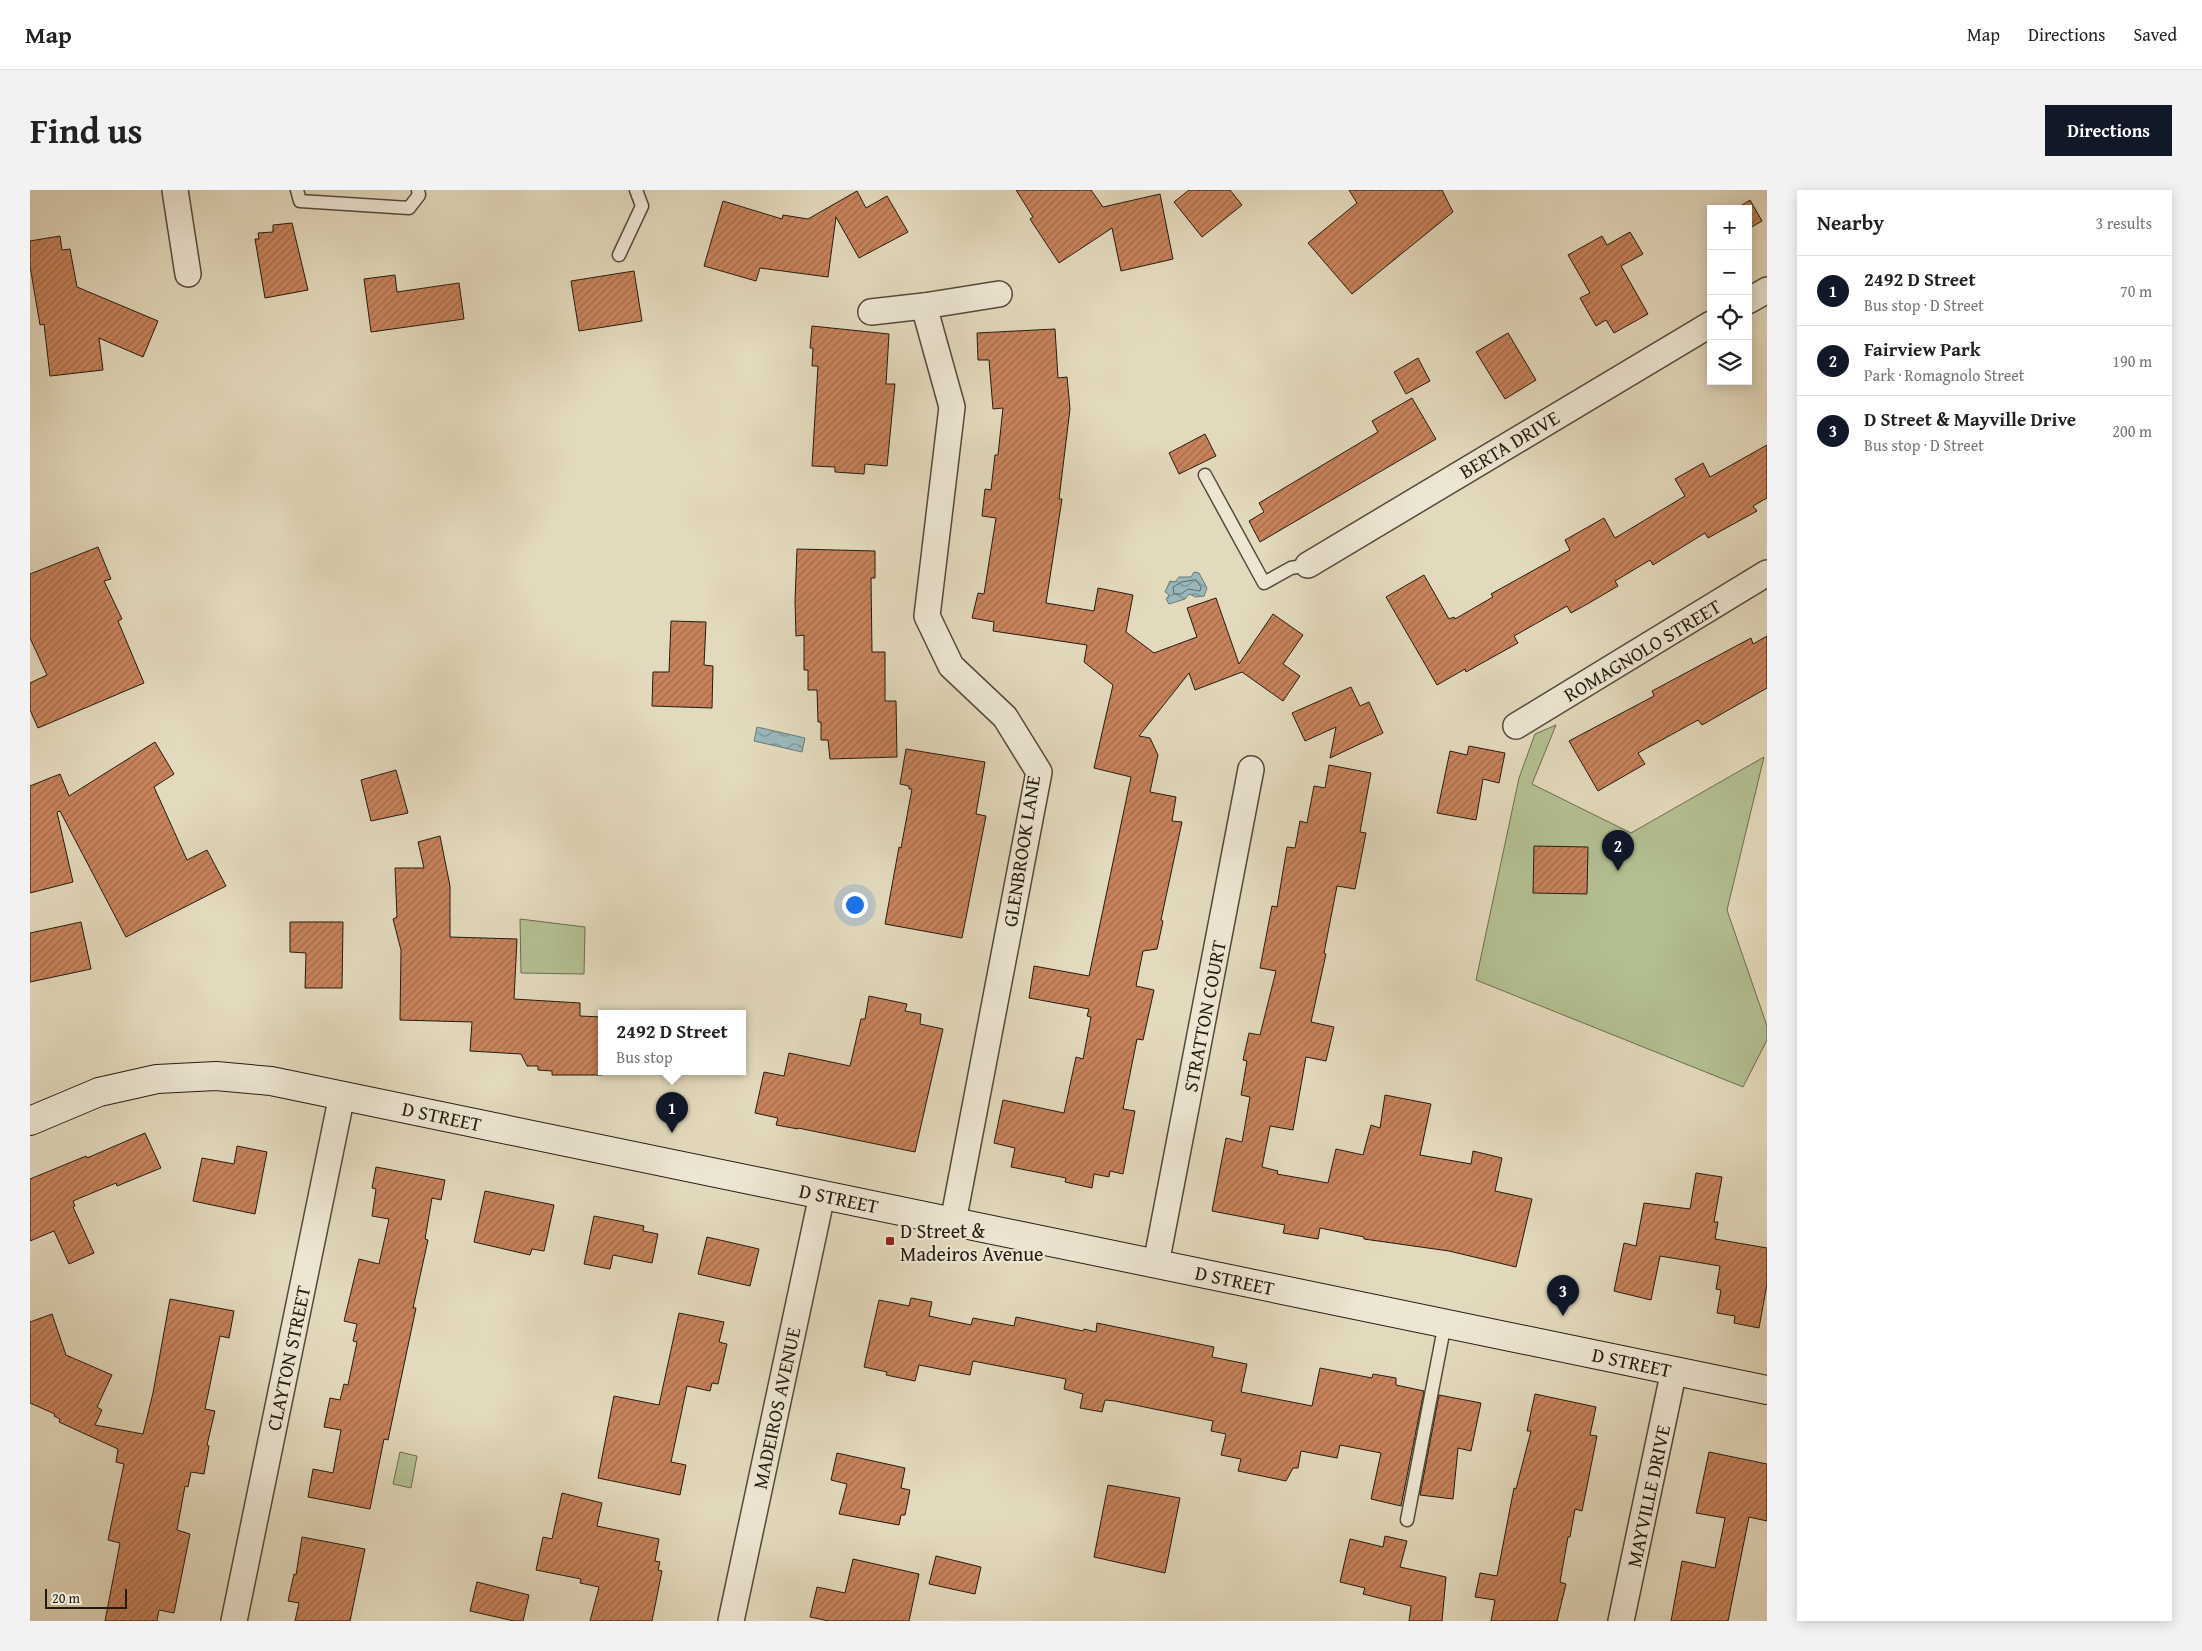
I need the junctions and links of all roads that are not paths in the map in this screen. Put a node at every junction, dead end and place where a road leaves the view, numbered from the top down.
1 (175, 190) edge
2 (297, 190) edge
3 (418, 190) edge
4 (636, 190) edge
5 (619, 255) dead end
6 (188, 274) dead end
7 (1767, 290) edge
8 (999, 294) dead end
9 (1752, 299) edge
10 (924, 306) junction
11 (871, 312) dead end
12 (1707, 326) edge
13 (1205, 475) dead end
14 (1308, 565) joint
15 (1767, 573) edge
16 (1516, 726) dead end
17 (1251, 768) dead end
18 (342, 1095) junction
19 (30, 1120) edge
20 (822, 1195) junction
21 (953, 1222) junction
22 (1156, 1264) junction
23 (1445, 1323) junction
24 (1674, 1370) junction
25 (1767, 1390) edge
26 (1407, 1520) dead end
27 (234, 1621) edge
28 (731, 1621) edge
29 (1621, 1621) edge

1 - 6 street
2 - 3 lane
4 - 5 lane
7 - 9 street
8 - 10 street
10 - 11 street
10 - 21 street, GLENBROOK LANE
12 - 14 street, BERTA DRIVE
13 - 14 lane
15 - 16 street, ROMAGNOLO STREET
17 - 22 street, STRATTON COURT
18 - 19 main road, D STREET
18 - 20 main road, D STREET
18 - 27 street, CLAYTON STREET
20 - 21 main road, D STREET
20 - 28 street, MADEIROS AVENUE
21 - 22 main road, D STREET
22 - 23 main road, D STREET
23 - 24 main road, D STREET
23 - 26 lane
24 - 25 main road, D STREET
24 - 29 street, MAYVILLE DRIVE

